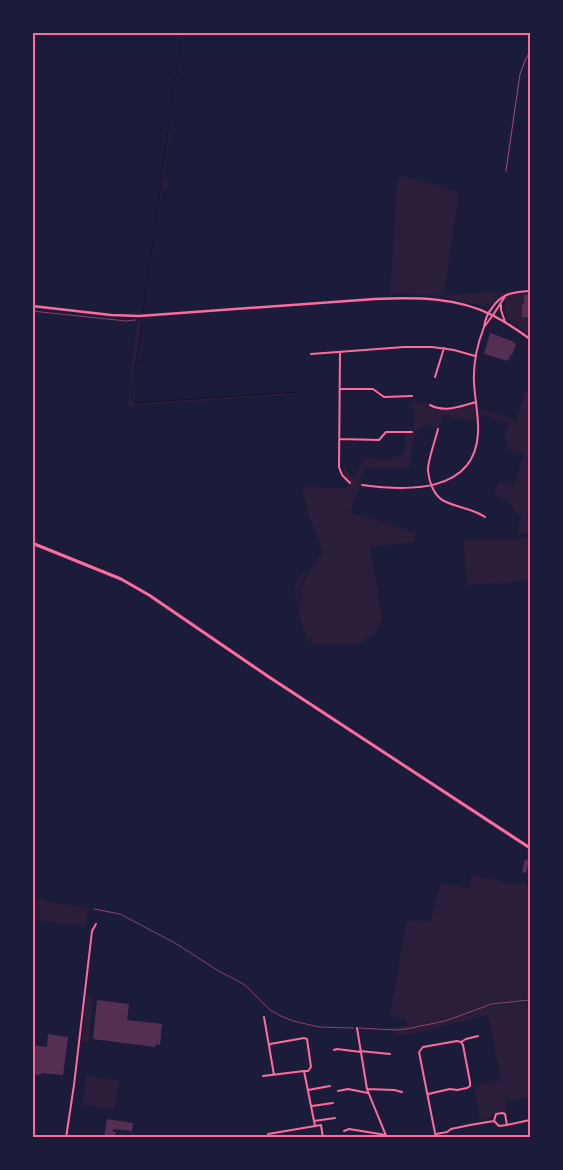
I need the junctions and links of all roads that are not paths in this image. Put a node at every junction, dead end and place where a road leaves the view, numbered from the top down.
1 (530, 290) edge
2 (506, 295) junction
3 (501, 304) junction
4 (32, 306) edge
5 (488, 313) junction
6 (493, 316) junction
7 (505, 322) junction
8 (484, 327) junction
9 (530, 339) edge
10 (444, 348) junction
11 (340, 352) junction
12 (311, 354) dead end
13 (475, 356) junction
14 (435, 377) dead end
15 (340, 389) junction
16 (412, 396) dead end
17 (476, 402) junction
18 (430, 405) dead end
19 (438, 429) dead end
20 (412, 432) dead end
21 (340, 439) junction
22 (350, 483) dead end
23 (362, 485) dead end
24 (432, 486) junction
25 (485, 516) dead end
26 (32, 542) edge
27 (530, 848) edge
28 (96, 924) dead end
29 (530, 1000) edge
30 (264, 1017) dead end
31 (357, 1028) joint
32 (478, 1036) dead end
33 (461, 1042) junction
34 (269, 1046) junction
35 (334, 1050) dead end
36 (360, 1052) junction
37 (390, 1054) dead end
38 (304, 1071) junction
39 (274, 1074) junction
40 (263, 1076) dead end
41 (330, 1086) dead end
42 (367, 1089) junction
43 (308, 1090) junction
44 (338, 1091) dead end
45 (402, 1092) dead end
46 (368, 1093) junction
47 (428, 1094) junction
48 (333, 1102) dead end
49 (312, 1106) junction
50 (335, 1118) dead end
51 (314, 1120) junction
52 (494, 1120) junction
53 (530, 1120) edge
54 (507, 1125) junction
55 (315, 1126) junction
56 (344, 1131) dead end
57 (268, 1134) dead end
58 (387, 1136) edge
59 (436, 1136) edge
60 (66, 1138) edge
61 (323, 1138) edge

1 - 2 street
2 - 3 street
2 - 5 street
3 - 6 street
3 - 7 street
4 - 5 main road
5 - 6 main road
5 - 8 street
6 - 7 main road
6 - 8 street
7 - 9 main road
8 - 13 street
10 - 11 street
10 - 13 street
10 - 14 street
11 - 12 street
11 - 15 street
13 - 17 street
15 - 16 street
15 - 21 street
17 - 18 street
17 - 24 street
19 - 24 street
20 - 21 street
21 - 22 street
23 - 24 street
24 - 25 street
26 - 27 main road
28 - 60 street
29 - 31 lane
30 - 34 street
31 - 36 street
32 - 33 street
33 - 47 street
33 - 47 street
34 - 38 street
34 - 39 street
35 - 36 street
36 - 37 street
36 - 42 street
38 - 39 street
38 - 43 street
39 - 40 street
41 - 43 street
42 - 45 street
42 - 46 street
43 - 49 street
44 - 46 street
46 - 58 street
47 - 59 street
48 - 49 street
49 - 51 street
50 - 51 street
51 - 55 street
52 - 54 street
52 - 54 street
52 - 59 street
53 - 54 street
55 - 57 street
55 - 61 street
56 - 58 street

